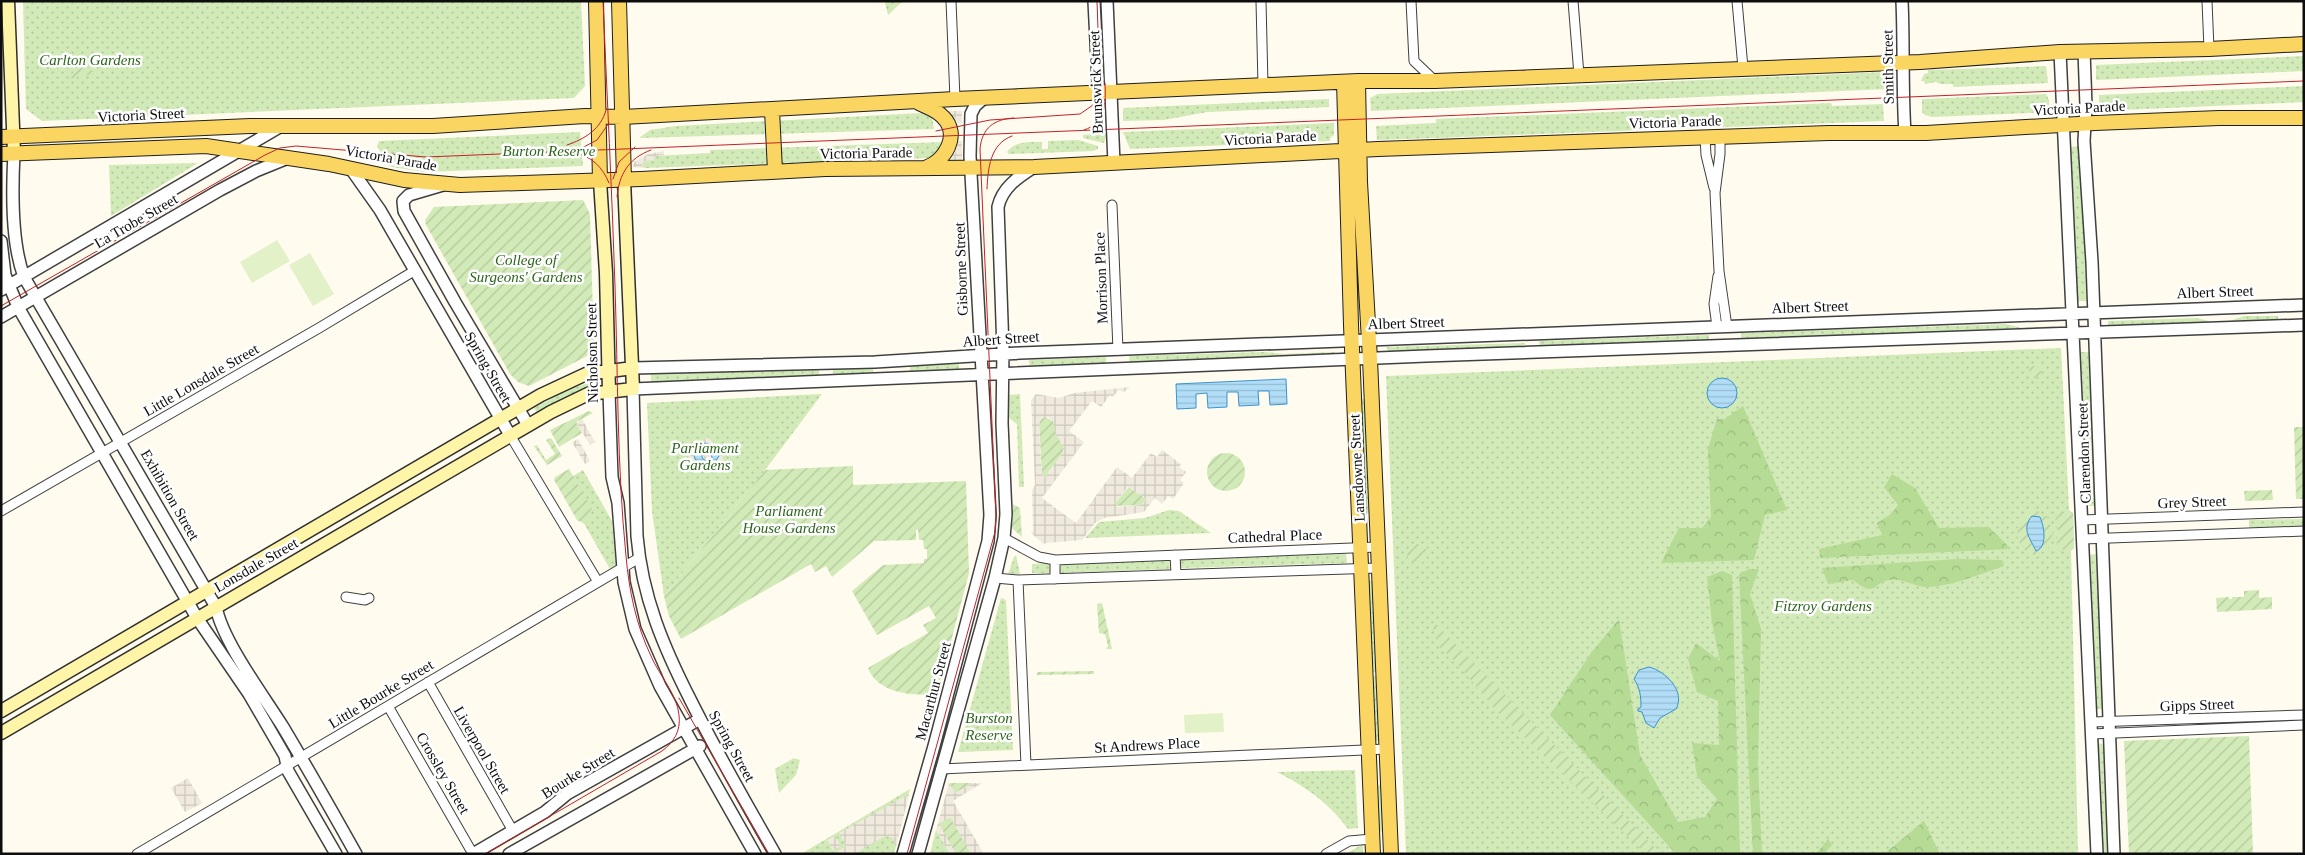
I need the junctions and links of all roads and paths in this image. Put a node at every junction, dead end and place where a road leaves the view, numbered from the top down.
1 (8, 1) edge
2 (596, 1) edge
3 (619, 1) edge
4 (952, 1) edge
5 (1094, 1) edge
6 (1107, 1) edge
7 (1261, 1) edge
8 (1411, 1) edge
9 (1573, 1) edge
10 (1738, 1) edge
11 (1902, 1) edge
12 (2207, 1) edge
13 (2304, 44) edge
14 (6, 46) edge
15 (2210, 49) junction
16 (2084, 51) junction
17 (2060, 52) junction
18 (1903, 62) junction
19 (1743, 68) junction
20 (1579, 75) junction
21 (1351, 81) junction
22 (1435, 81) junction
23 (1263, 86) junction
24 (1112, 92) junction
25 (1096, 93) junction
26 (984, 98) junction
27 (955, 99) junction
28 (916, 102) junction
29 (772, 110) junction
30 (599, 116) junction
31 (623, 117) junction
32 (2304, 118) edge
33 (2085, 123) junction
34 (2064, 124) junction
35 (283, 125) junction
36 (1905, 133) junction
37 (8, 137) edge
38 (1705, 137) junction
39 (1720, 137) junction
40 (1353, 150) junction
41 (241, 151) junction
42 (8, 154) edge
43 (290, 158) junction
44 (1114, 163) junction
45 (1034, 166) junction
46 (924, 168) junction
47 (971, 168) junction
48 (351, 169) junction
49 (775, 171) junction
50 (624, 180) junction
51 (600, 181) junction
52 (445, 185) junction
53 (1715, 193) junction
54 (1112, 205) dead end
55 (1, 241) edge
56 (2, 254) edge
57 (431, 261) junction
58 (414, 271) junction
59 (24, 277) junction
60 (5, 288) edge
61 (35, 297) junction
62 (2304, 305) edge
63 (18, 307) junction
64 (2094, 312) junction
65 (2072, 313) junction
66 (1, 317) edge
67 (2304, 325) edge
68 (1722, 327) junction
69 (2095, 333) junction
70 (2074, 334) junction
71 (1532, 335) junction
72 (1369, 341) junction
73 (1352, 342) junction
74 (1724, 346) junction
75 (1118, 350) junction
76 (1533, 352) junction
77 (1002, 354) junction
78 (980, 355) junction
79 (1353, 359) junction
80 (1370, 359) junction
81 (875, 362) junction
82 (828, 363) junction
83 (633, 368) junction
84 (1119, 369) junction
85 (608, 370) junction
86 (980, 374) junction
87 (1002, 374) junction
88 (877, 379) junction
89 (828, 381) junction
90 (633, 390) junction
91 (609, 392) junction
92 (518, 408) junction
93 (500, 418) junction
94 (110, 424) junction
95 (528, 425) junction
96 (91, 435) junction
97 (510, 435) junction
98 (120, 442) junction
99 (102, 452) junction
100 (372, 492) junction
101 (158, 507) junction
102 (382, 509) junction
103 (1, 511) edge
104 (2304, 512) edge
105 (139, 517) junction
106 (2101, 519) junction
107 (2082, 520) junction
108 (2304, 531) edge
109 (989, 535) junction
110 (296, 538) junction
111 (1004, 538) junction
112 (2101, 538) junction
113 (2083, 539) junction
114 (1361, 547) junction
115 (1377, 547) junction
116 (306, 554) junction
117 (1175, 555) junction
118 (639, 558) junction
119 (1055, 560) junction
120 (192, 565) junction
121 (622, 568) junction
122 (1361, 568) junction
123 (1378, 568) junction
124 (980, 574) junction
125 (1176, 574) junction
126 (173, 575) junction
127 (995, 578) junction
128 (1055, 579) junction
129 (1018, 580) junction
130 (598, 582) junction
131 (206, 591) junction
132 (346, 597) dead end
133 (370, 598) dead end
134 (188, 601) junction
135 (216, 607) junction
136 (198, 618) junction
137 (428, 682) junction
138 (48, 684) junction
139 (946, 699) junction
140 (57, 700) junction
141 (960, 702) junction
142 (388, 706) junction
143 (1, 712) edge
144 (2304, 715) edge
145 (2272, 716) junction
146 (700, 719) junction
147 (2178, 719) junction
148 (2136, 720) junction
149 (2092, 722) junction
150 (2304, 725) edge
151 (2272, 726) junction
152 (2108, 727) junction
153 (683, 728) junction
154 (2178, 730) junction
155 (2136, 732) junction
156 (1, 733) edge
157 (2092, 734) junction
158 (710, 740) junction
159 (934, 746) junction
160 (695, 749) junction
161 (1386, 749) junction
162 (947, 750) junction
163 (1369, 750) junction
164 (301, 758) junction
165 (1026, 765) junction
166 (287, 766) junction
167 (927, 769) junction
168 (941, 769) junction
169 (340, 826) junction
170 (513, 831) junction
171 (325, 834) junction
172 (1372, 839) junction
173 (137, 854) edge
174 (336, 854) edge
175 (356, 854) edge
176 (473, 854) edge
177 (509, 854) edge
178 (755, 854) edge
179 (775, 854) edge
180 (903, 854) edge
181 (918, 854) edge
182 (1326, 854) edge
183 (1373, 854) edge
184 (1391, 854) edge
185 (2097, 854) edge
186 (2114, 854) edge

1 - 14 main road, Exhibition Street
2 - 30 main road, Nicholson Street
3 - 31 main road
4 - 27 street
5 - 25 street, Brunswick Street
6 - 24 street, Brunswick Street
7 - 23 street
8 - 22 street
9 - 20 street
10 - 19 street
11 - 18 street, Smith Street
12 - 15 street
13 - 15 main road, Victoria Parade
14 - 37 main road, Exhibition Street
15 - 16 main road, Victoria Parade
16 - 17 main road, Victoria Parade
16 - 33 street, Clarendon Street
17 - 18 main road, Victoria Parade
17 - 34 street, Clarendon Street
18 - 19 main road, Victoria Parade
18 - 36 street, Smith Street
19 - 20 main road, Victoria Parade
20 - 22 main road, Victoria Parade
21 - 22 main road, Victoria Parade
21 - 23 main road, Victoria Parade
21 - 40 main road, Lansdowne Street
23 - 24 main road, Victoria Parade
24 - 25 main road, Victoria Parade
24 - 44 street, Brunswick Street
25 - 26 main road, Victoria Parade
26 - 27 main road, Victoria Parade
26 - 47 street, Gisborne Street
27 - 28 main road, Victoria Parade
28 - 29 main road, Victoria Parade
28 - 46 main road
29 - 31 main road, Victoria Parade
29 - 49 main road
30 - 31 main road, Victoria Parade
30 - 35 main road, Victoria Parade
30 - 51 main road, Nicholson Street
31 - 50 main road
32 - 33 main road, Victoria Parade
33 - 34 main road, Victoria Parade
33 - 64 street, Clarendon Street
34 - 36 main road, Victoria Parade
34 - 65 street, Clarendon Street
35 - 37 main road, Victoria Street
35 - 41 street, La Trobe Street
36 - 39 main road, Victoria Parade
37 - 42 main road, Exhibition Street
38 - 39 main road, Victoria Parade
38 - 40 main road, Victoria Parade
38 - 53 street
39 - 53 street
40 - 44 main road, Victoria Parade
40 - 72 main road, Lansdowne Street
40 - 73 main road, Lansdowne Street
41 - 42 main road
41 - 43 main road, Victoria Parade
41 - 59 street, La Trobe Street
42 - 59 street, Exhibition Street
43 - 48 main road, Victoria Parade
43 - 61 street, La Trobe Street
44 - 45 main road, Victoria Parade
45 - 47 main road, Victoria Parade
45 - 77 street
46 - 47 main road, Victoria Parade
46 - 49 main road, Victoria Parade
47 - 78 street, Gisborne Street
48 - 52 main road, Victoria Parade
48 - 58 street, Spring Street
49 - 50 main road, Victoria Parade
50 - 51 main road, Victoria Parade
50 - 83 main road
51 - 52 main road, Victoria Parade
51 - 85 main road, Nicholson Street
52 - 57 street, Spring Street
53 - 68 street
54 - 75 street, Morrison Place
55 - 56 street
56 - 60 street
57 - 58 street
57 - 92 street, Spring Street
58 - 93 street, Spring Street
58 - 98 street, Little Lonsdale Street
59 - 60 street, La Trobe Street
59 - 61 street, Exhibition Street
60 - 63 street
61 - 63 street, La Trobe Street
61 - 94 street, Exhibition Street
62 - 64 street, Albert Street
63 - 66 street, La Trobe Street
63 - 96 street
64 - 65 street, Albert Street
64 - 69 street, Clarendon Street
65 - 68 street, Albert Street
65 - 70 street, Clarendon Street
67 - 69 street
68 - 71 street, Albert Street
68 - 74 street
69 - 70 street
69 - 106 street, Clarendon Street
70 - 74 street
70 - 107 street, Clarendon Street
71 - 72 street, Albert Street
71 - 76 street
72 - 73 street, Albert Street
72 - 80 main road, Lansdowne Street
73 - 75 street, Albert Street
73 - 79 main road, Lansdowne Street
74 - 76 street
75 - 77 street, Albert Street
75 - 84 street
76 - 80 street
77 - 78 street, Albert Street
77 - 87 street
78 - 81 street, Albert Street
78 - 86 street, Gisborne Street
79 - 80 street
79 - 84 street
79 - 114 main road, Lansdowne Street
80 - 115 main road, Lansdowne Street
81 - 82 street, Albert Street
81 - 88 street
82 - 83 street, Albert Street
82 - 89 street
83 - 85 main road, Albert Street
83 - 90 main road
84 - 87 street
85 - 91 main road, Nicholson Street
85 - 92 main road, Albert Street
86 - 87 street
86 - 88 street
86 - 109 street, Gisborne Street
87 - 111 street
88 - 89 street
89 - 90 street
90 - 91 main road
90 - 118 street
91 - 95 main road
91 - 121 street, Nicholson Street
92 - 93 main road, Lonsdale Street
92 - 95 street, Spring Street
93 - 97 street, Spring Street
93 - 100 main road, Lonsdale Street
94 - 96 street
94 - 98 street, Exhibition Street
95 - 97 main road, Lonsdale Street
96 - 99 street
97 - 102 main road, Lonsdale Street
97 - 130 street, Spring Street
98 - 99 street, Little Lonsdale Street
98 - 101 street, Exhibition Street
99 - 103 street, Little Lonsdale Street
99 - 105 street
100 - 102 main road
100 - 110 main road, Lonsdale Street
101 - 105 street
101 - 120 street, Exhibition Street
102 - 116 main road, Lonsdale Street
104 - 106 street, Grey Street
105 - 126 street
106 - 107 street, Grey Street
106 - 112 street, Clarendon Street
107 - 113 street, Clarendon Street
108 - 112 street
109 - 111 street, Cathedral Place
109 - 124 street, Macarthur Street
110 - 116 main road
110 - 131 main road, Lonsdale Street
111 - 119 street, Cathedral Place
111 - 127 street, Macarthur Street
112 - 113 street
112 - 152 street, Clarendon Street
113 - 149 street, Clarendon Street
114 - 115 street, Cathedral Place
114 - 117 street, Cathedral Place
114 - 122 main road, Lansdowne Street
115 - 123 main road, Lansdowne Street
116 - 135 main road, Lonsdale Street
117 - 119 street, Cathedral Place
117 - 125 street
118 - 121 street, Little Bourke Street
118 - 146 street, Spring Street
119 - 128 street
120 - 126 street
120 - 131 street, Exhibition Street
121 - 130 street, Little Bourke Street
121 - 153 street, Nicholson Street
122 - 123 street
122 - 125 street
122 - 163 main road, Lansdowne Street
123 - 161 main road, Lansdowne Street
124 - 127 street
124 - 139 street, Macarthur Street
125 - 128 street
126 - 134 street
127 - 129 street
127 - 141 street, Macarthur Street
128 - 129 street
129 - 165 street
130 - 137 street, Little Bourke Street
131 - 134 main road, Lonsdale Street
131 - 135 street, Exhibition Street
132 - 133 street
134 - 136 street
134 - 138 main road, Lonsdale Street
135 - 136 main road, Lonsdale Street
135 - 164 street, Exhibition Street
136 - 140 main road, Lonsdale Street
136 - 166 street
137 - 142 street, Little Bourke Street
137 - 170 street, Liverpool Street
138 - 140 main road
138 - 143 main road, Lonsdale Street
139 - 141 street
139 - 159 street, Macarthur Street
140 - 156 main road, Lonsdale Street
141 - 162 street, Macarthur Street
142 - 164 street, Little Bourke Street
142 - 176 street, Crossley Street
144 - 145 street, Gipps Street
145 - 147 street, Gipps Street
145 - 151 street
146 - 153 street, Bourke Street
146 - 158 street, Spring Street
147 - 148 street, Gipps Street
147 - 154 street
148 - 152 street, Gipps Street
148 - 155 street
149 - 152 street, Gipps Street
149 - 157 street, Clarendon Street
150 - 151 street, Gipps Street
151 - 154 street, Gipps Street
152 - 155 street, Gipps Street
152 - 157 street, Gipps Street
152 - 186 street, Clarendon Street
153 - 160 street
153 - 170 street, Bourke Street
154 - 155 street, Gipps Street
157 - 185 street, Clarendon Street
158 - 160 street
158 - 179 street, Spring Street
159 - 162 street
159 - 167 street, Macarthur Street
160 - 177 street
160 - 178 street
161 - 163 street, St Andrews Place
161 - 184 main road, Lansdowne Street
162 - 168 street, Macarthur Street
163 - 165 street, St Andrews Place
163 - 172 main road, Lansdowne Street
164 - 166 street, Little Bourke Street
164 - 169 street, Exhibition Street
165 - 168 street, St Andrews Place
166 - 171 street
166 - 173 street, Little Bourke Street
167 - 168 street, St Andrews Place
167 - 180 street, Macarthur Street
168 - 181 street, Macarthur Street
169 - 171 street
169 - 175 street, Exhibition Street
170 - 176 street, Bourke Street
171 - 174 street
172 - 182 street
172 - 183 main road, Lansdowne Street

